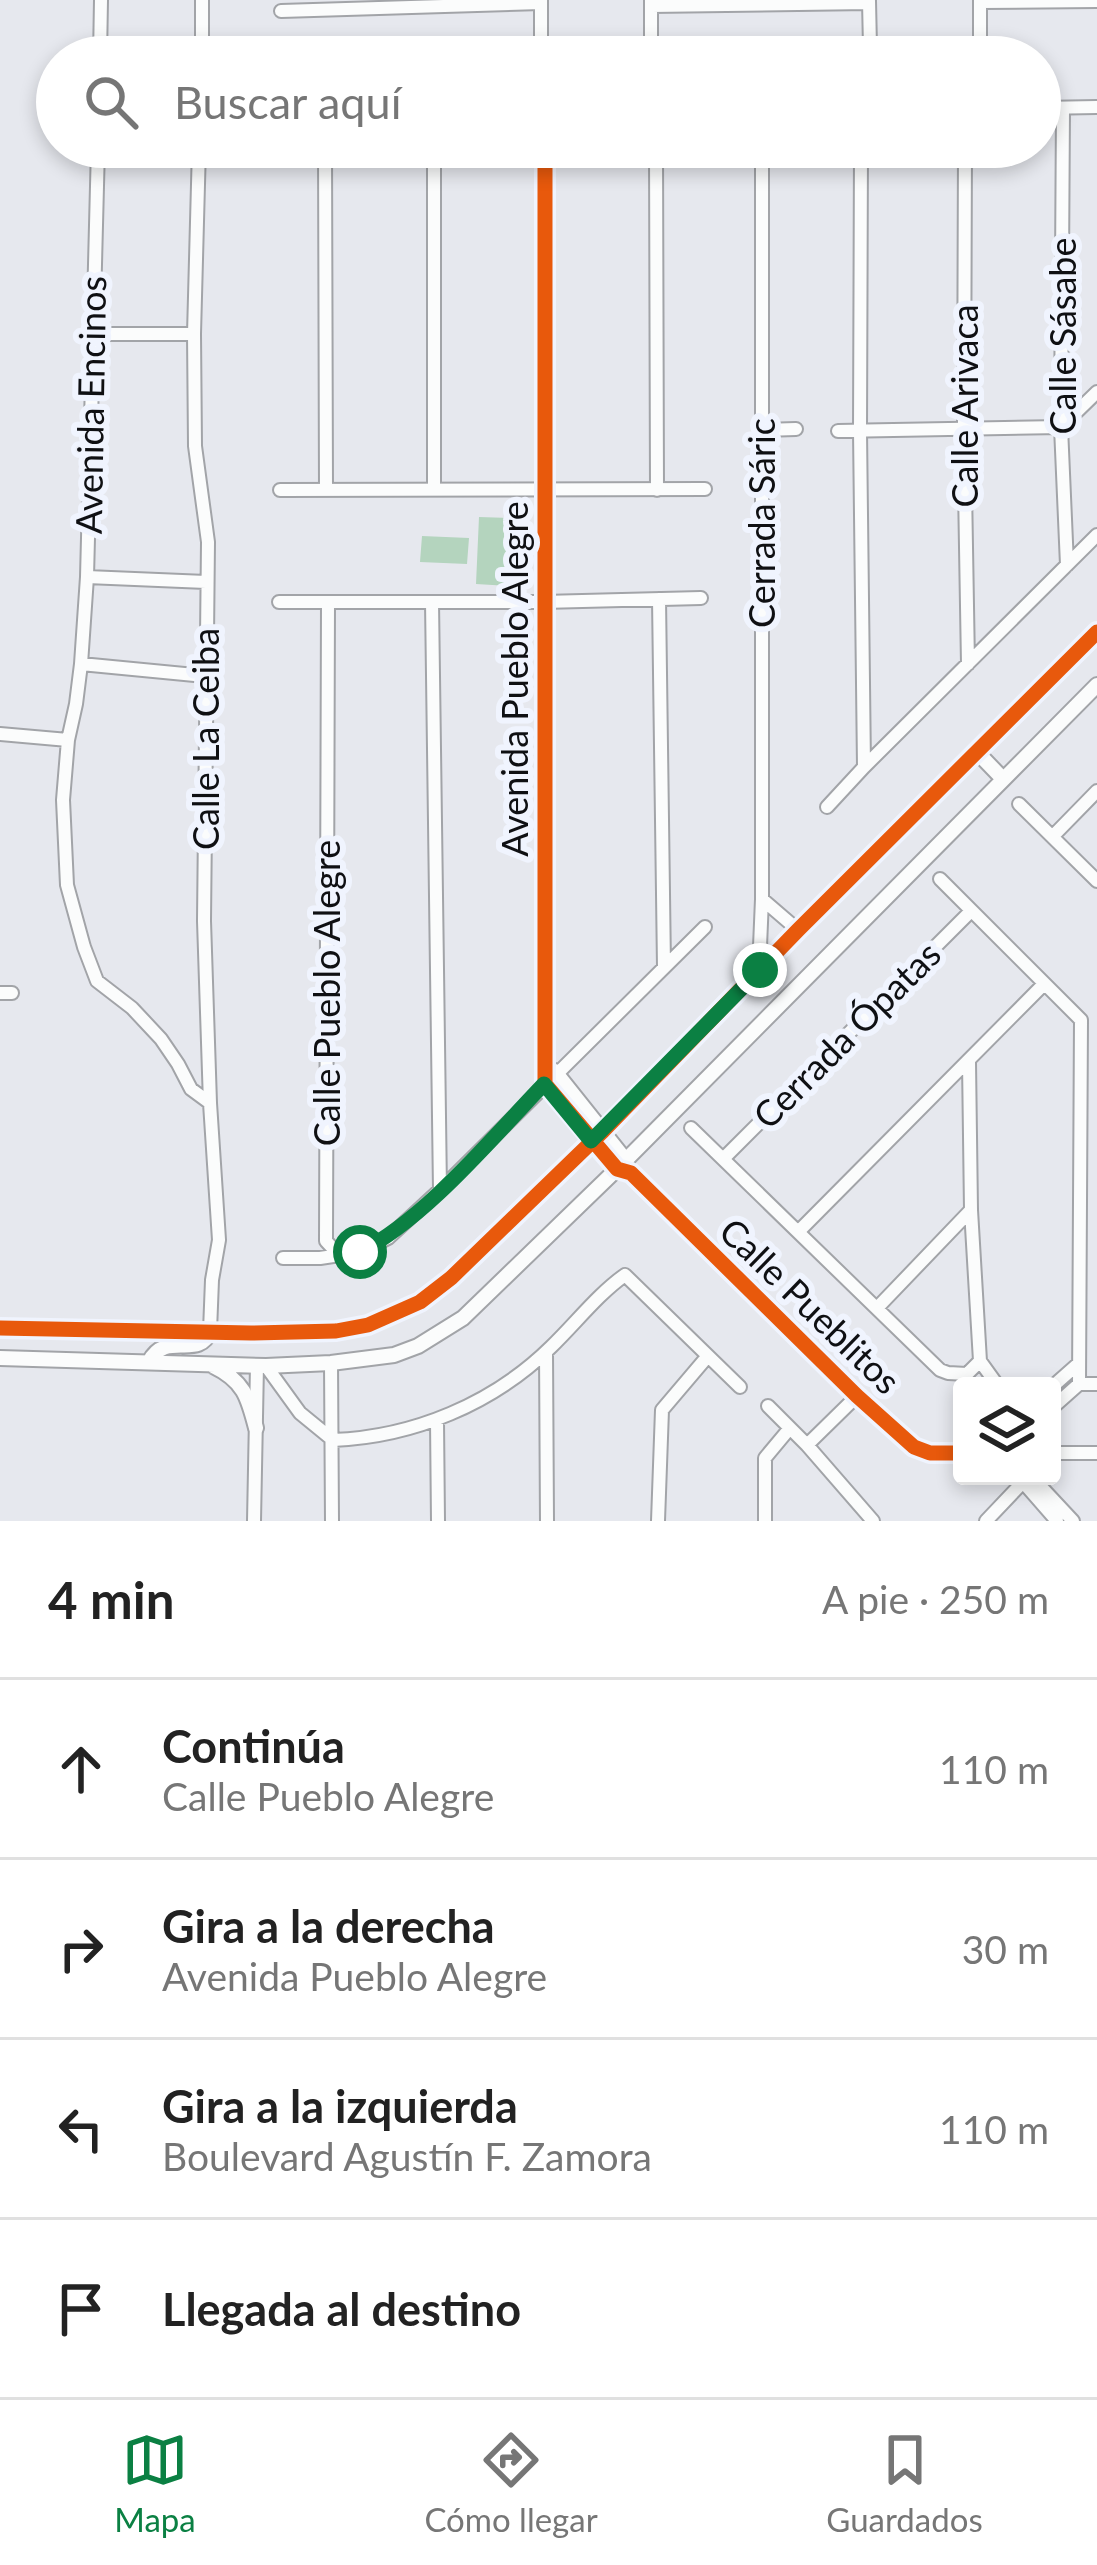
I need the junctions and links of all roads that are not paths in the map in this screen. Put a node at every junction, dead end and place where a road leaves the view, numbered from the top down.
1 (101, 0) edge
2 (202, 0) edge
3 (980, 1) edge
4 (1097, 1) edge
5 (541, 2) edge
6 (869, 2) edge
7 (434, 3) edge
8 (651, 3) edge
9 (760, 3) edge
10 (324, 4) edge
11 (281, 10) dead end
12 (100, 36) edge
13 (202, 36) edge
14 (541, 36) edge
15 (651, 36) edge
16 (870, 36) edge
17 (980, 36) edge
18 (1097, 107) edge
19 (1064, 108) joint
20 (97, 168) edge
21 (199, 168) edge
22 (325, 168) edge
23 (434, 168) edge
24 (545, 168) edge
25 (656, 168) edge
26 (762, 168) edge
27 (861, 168) edge
28 (965, 168) edge
29 (93, 334) junction
30 (194, 334) junction
31 (1097, 392) edge
32 (1061, 427) junction
33 (796, 429) dead end
34 (763, 430) junction
35 (838, 430) dead end
36 (964, 430) junction
37 (860, 431) junction
38 (434, 489) junction
39 (706, 489) dead end
40 (280, 490) dead end
41 (326, 490) junction
42 (657, 490) junction
43 (544, 491) junction
44 (1097, 535) edge
45 (1067, 565) junction
46 (87, 577) junction
47 (206, 582) junction
48 (701, 598) dead end
49 (659, 599) junction
50 (279, 602) dead end
51 (432, 602) junction
52 (543, 602) junction
53 (328, 603) junction
54 (1097, 632) edge
55 (81, 664) junction
56 (968, 664) junction
57 (205, 676) junction
58 (1097, 685) edge
59 (0, 734) edge
60 (68, 740) junction
61 (977, 752) junction
62 (864, 767) junction
63 (1003, 779) junction
64 (1097, 791) edge
65 (1019, 805) dead end
66 (827, 807) dead end
67 (1053, 836) junction
68 (940, 879) dead end
69 (1097, 881) edge
70 (762, 899) junction
71 (971, 911) junction
72 (705, 927) dead end
73 (798, 930) junction
74 (664, 968) junction
75 (760, 970) junction
76 (1042, 982) junction
77 (546, 1053) junction
78 (969, 1062) junction
79 (1080, 1063) junction
80 (1097, 1063) edge
81 (556, 1073) junction
82 (544, 1084) junction
83 (210, 1103) junction
84 (691, 1128) dead end
85 (597, 1136) junction
86 (724, 1158) junction
87 (625, 1167) junction
88 (440, 1190) junction
89 (970, 1210) junction
90 (799, 1232) junction
91 (338, 1254) junction
92 (283, 1258) dead end
93 (878, 1307) junction
94 (0, 1328) edge
95 (210, 1331) junction
96 (546, 1352) junction
97 (707, 1357) junction
98 (0, 1358) edge
99 (980, 1361) junction
100 (149, 1362) junction
101 (331, 1363) junction
102 (209, 1364) junction
103 (1078, 1364) junction
104 (261, 1366) junction
105 (961, 1377) edge
106 (972, 1377) edge
107 (992, 1377) edge
108 (1061, 1379) edge
109 (1079, 1384) junction
110 (1097, 1384) edge
111 (740, 1387) dead end
112 (857, 1396) junction
113 (1061, 1400) edge
114 (768, 1406) dead end
115 (437, 1421) junction
116 (256, 1428) junction
117 (790, 1428) junction
118 (333, 1440) junction
119 (807, 1444) junction
120 (953, 1453) edge
121 (1061, 1453) edge
122 (1097, 1453) edge
123 (1019, 1485) edge
124 (1031, 1485) edge
125 (1033, 1485) edge
126 (254, 1521) edge
127 (332, 1521) edge
128 (438, 1521) edge
129 (547, 1521) edge
130 (658, 1521) edge
131 (765, 1521) edge
132 (873, 1521) edge
133 (986, 1521) edge
134 (1057, 1521) edge
135 (1072, 1521) edge

1 - 12 street
2 - 13 street
3 - 4 street
3 - 17 street
5 - 7 street
5 - 14 street
6 - 9 street
6 - 16 street
7 - 10 street
8 - 9 street
8 - 15 street
10 - 11 street
18 - 19 street
19 - 32 street, Calle Sásabe
20 - 29 street, Avenida Encinos
21 - 30 street, Calle La Ceiba
22 - 41 street
23 - 38 street
24 - 43 street, Avenida Pueblo Alegre
25 - 42 street
26 - 34 street, Cerrada Sáric
27 - 37 street
28 - 36 street, Calle Arivaca
29 - 30 street
29 - 46 street, Avenida Encinos
30 - 47 street, Calle La Ceiba
31 - 32 street
32 - 36 street
32 - 45 street, Calle Sásabe
33 - 34 street
34 - 70 street, Cerrada Sáric
35 - 37 street
36 - 37 street
36 - 56 street, Calle Arivaca
37 - 62 street
38 - 41 street
38 - 43 street
39 - 42 street
40 - 41 street
42 - 43 street
43 - 52 street, Avenida Pueblo Alegre
44 - 45 street
45 - 56 street
46 - 47 street
46 - 55 street, Avenida Encinos
47 - 57 street, Calle La Ceiba
48 - 49 street
49 - 52 street
49 - 74 street
50 - 53 street
51 - 52 street
51 - 53 street
51 - 88 street
52 - 77 street, Avenida Pueblo Alegre
53 - 91 street, Calle Pueblo Alegre
54 - 61 street
55 - 57 street
55 - 60 street, Avenida Encinos
56 - 62 street
57 - 83 street, Calle La Ceiba
58 - 63 street
59 - 60 street
60 - 83 street, Avenida Encinos
61 - 63 street
61 - 73 street
62 - 66 street
63 - 87 street
64 - 67 street
65 - 67 street
67 - 69 street
68 - 71 street, Cerrada Ópatas
70 - 73 street
70 - 75 street, Cerrada Sáric
71 - 76 street, Cerrada Ópatas
71 - 86 street, Cerrada Ópatas
72 - 74 street
73 - 75 street
74 - 81 street
75 - 85 street
76 - 78 street
76 - 79 street, Cerrada Ópatas
77 - 81 street, Avenida Pueblo Alegre
77 - 82 street, Avenida Pueblo Alegre
78 - 89 street
78 - 90 street
79 - 80 street
79 - 103 street
81 - 82 street
81 - 85 street, Avenida Pueblo Alegre
82 - 85 street, Avenida Pueblo Alegre
82 - 88 street
83 - 95 street, Calle La Ceiba
84 - 86 street, Cerrada Ópatas
85 - 87 street, Avenida Pueblo Alegre
85 - 95 street
86 - 90 street, Cerrada Ópatas
87 - 101 street
87 - 112 street, Calle Pueblitos
88 - 91 street
89 - 93 street
89 - 99 street
90 - 93 street, Cerrada Ópatas
91 - 92 street
93 - 105 street, Cerrada Ópatas
94 - 95 street
95 - 100 street
96 - 97 street
96 - 115 street
96 - 129 street
97 - 111 street
97 - 130 street
98 - 100 street
99 - 106 street, Cerrada Ópatas
99 - 107 street
100 - 102 street
101 - 104 street
101 - 118 street
102 - 104 street
102 - 116 street
103 - 108 street
103 - 109 street
104 - 116 street
104 - 118 street
109 - 110 street
109 - 113 street
112 - 119 street
112 - 120 street, Calle Pueblitos
114 - 117 street
115 - 118 street
115 - 128 street
116 - 126 street
117 - 119 street
117 - 131 street
118 - 127 street
119 - 132 street
121 - 122 street
123 - 133 street
124 - 134 street
125 - 135 street

